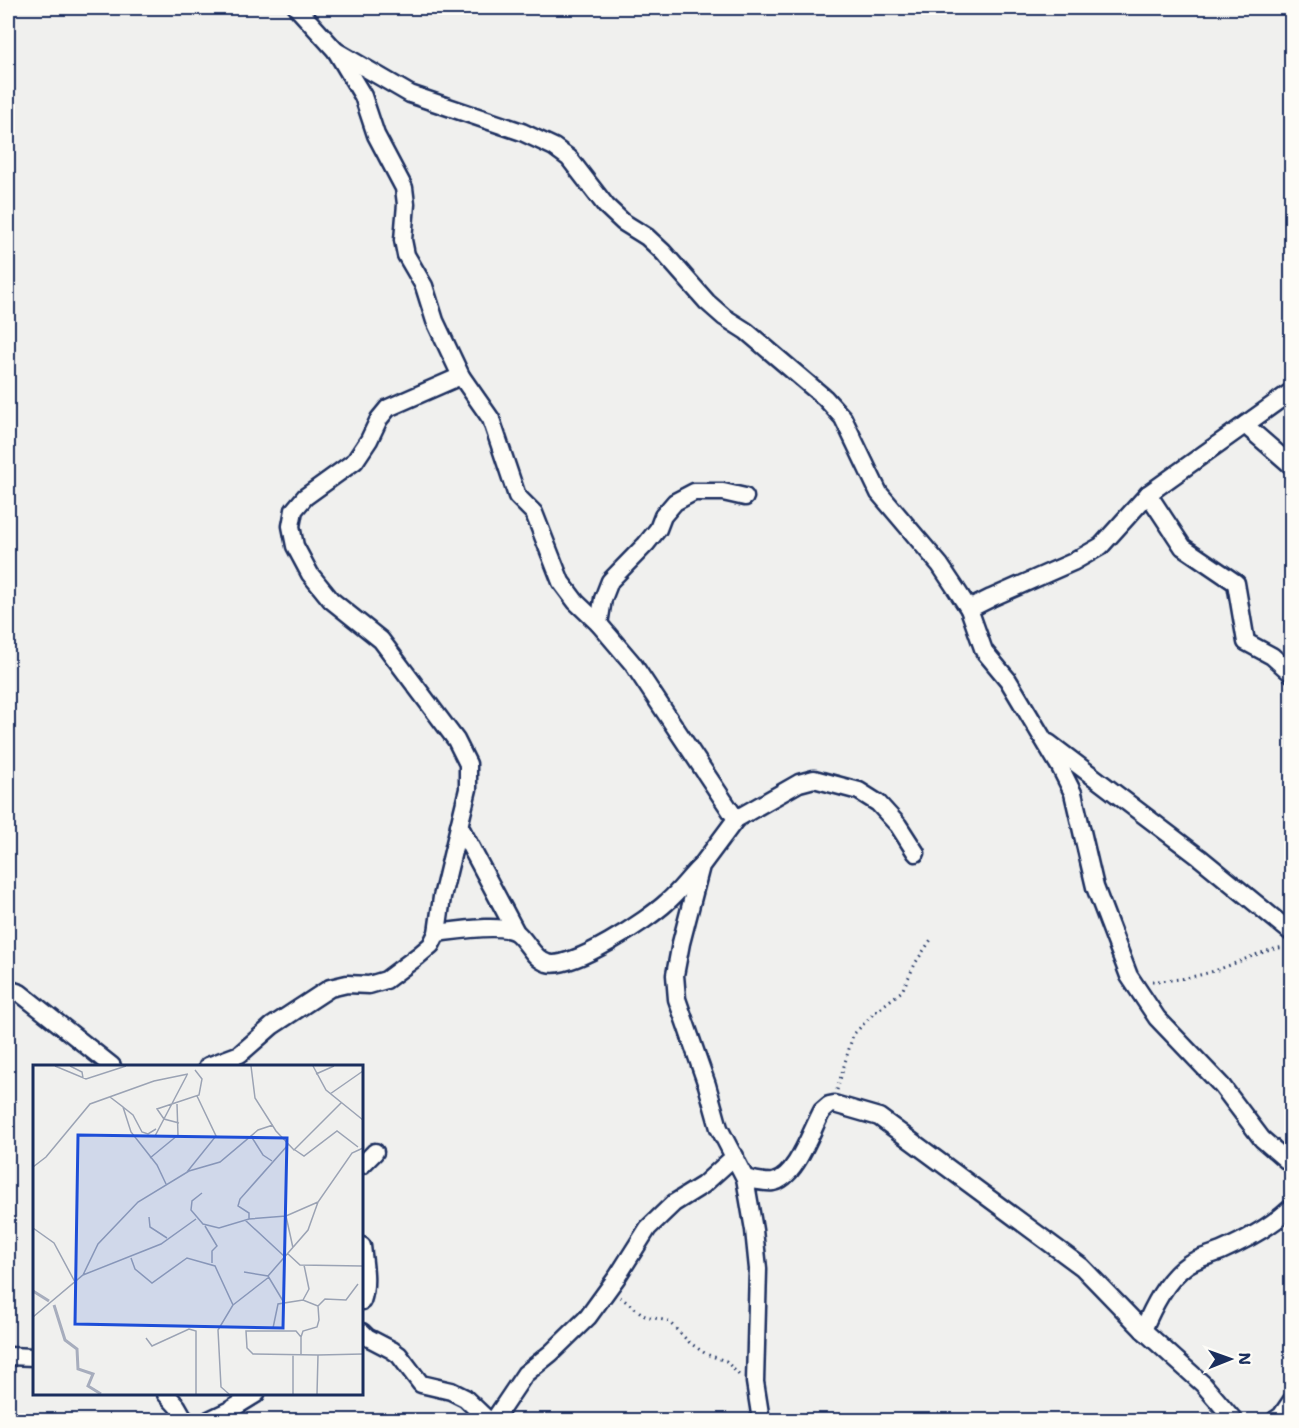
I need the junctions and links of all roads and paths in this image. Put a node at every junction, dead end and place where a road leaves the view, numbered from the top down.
1 (297, 8) edge
2 (336, 51) junction
3 (460, 376) junction
4 (1292, 391) edge
5 (1245, 425) junction
6 (1292, 466) edge
7 (1149, 494) junction
8 (745, 497) dead end
9 (969, 609) junction
10 (599, 624) junction
11 (1292, 674) edge
12 (1043, 738) junction
13 (735, 819) junction
14 (459, 825) junction
15 (916, 853) dead end
16 (701, 866) junction
17 (516, 932) junction
18 (437, 933) junction
19 (1292, 933) edge
20 (932, 938) dead end
21 (1292, 946) edge
22 (1129, 976) junction
23 (8, 989) edge
24 (111, 1065) edge
25 (211, 1065) edge
26 (832, 1103) junction
27 (375, 1152) dead end
28 (735, 1156) junction
29 (363, 1164) edge
30 (1292, 1165) edge
31 (745, 1178) junction
32 (1292, 1207) edge
33 (363, 1254) edge
34 (609, 1288) junction
35 (363, 1296) edge
36 (1143, 1330) junction
37 (363, 1333) edge
38 (8, 1356) edge
39 (33, 1357) edge
40 (744, 1384) dead end
41 (167, 1395) edge
42 (254, 1395) edge
43 (1292, 1400) edge
44 (185, 1420) edge
45 (209, 1420) edge
46 (488, 1420) edge
47 (494, 1420) edge
48 (761, 1420) edge
49 (1234, 1420) edge
50 (1275, 1420) edge

1 - 2 street
2 - 3 street
2 - 9 street
3 - 10 street
3 - 14 street
4 - 5 street
5 - 6 street
5 - 7 street
7 - 9 street
7 - 11 street
8 - 10 street
9 - 12 street
10 - 13 street
12 - 19 street
12 - 22 street
13 - 15 street
13 - 16 street
14 - 17 street
14 - 18 street
16 - 17 street
16 - 28 street
17 - 18 street
18 - 25 street
20 - 26 path
21 - 22 path
22 - 30 street
23 - 24 street
26 - 31 street
26 - 36 street
27 - 29 street
28 - 31 street
28 - 34 street
31 - 48 street
32 - 36 street
33 - 35 street
34 - 40 path
34 - 47 street
36 - 49 street
37 - 46 street
38 - 39 street
41 - 44 street
42 - 45 street
43 - 50 street

